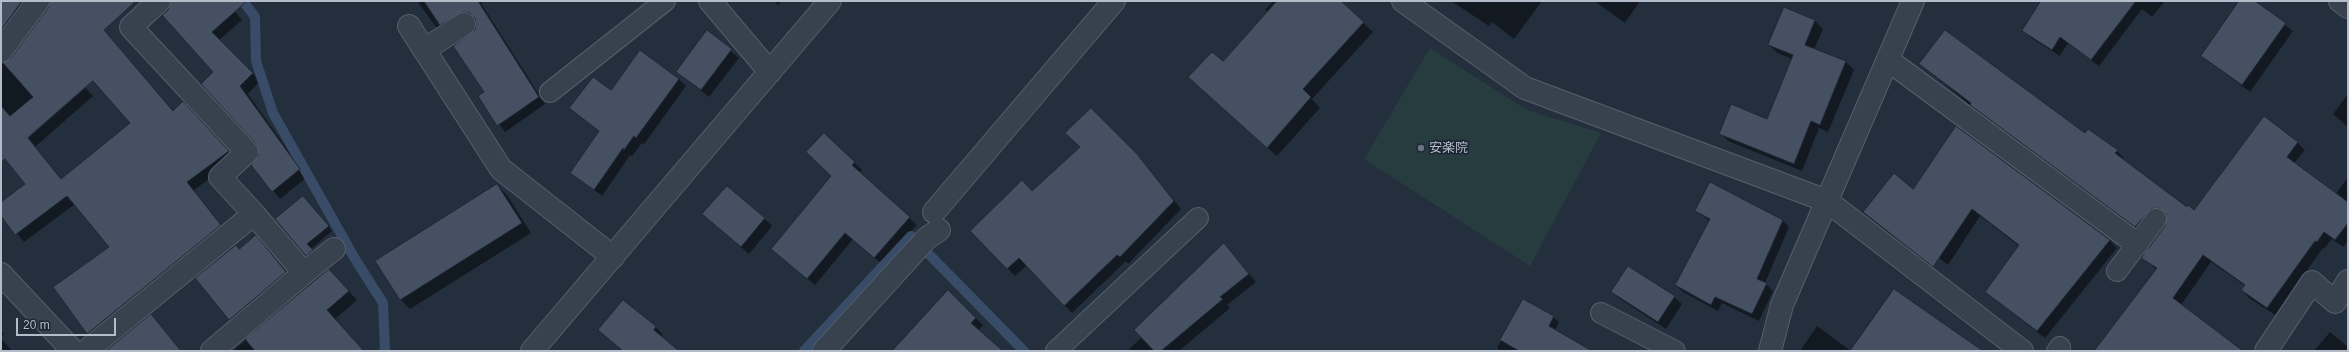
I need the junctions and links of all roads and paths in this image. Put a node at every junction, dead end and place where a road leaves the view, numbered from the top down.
1 (38, 1) edge
2 (159, 1) edge
3 (665, 1) edge
4 (710, 1) edge
5 (830, 1) edge
6 (1114, 1) edge
7 (1403, 1) edge
8 (1913, 1) edge
9 (2340, 1) edge
10 (2348, 7) edge
11 (464, 24) dead end
12 (409, 26) dead end
13 (424, 50) junction
14 (1, 51) edge
15 (1888, 60) junction
16 (770, 72) junction
17 (550, 92) dead end
18 (1827, 201) junction
19 (254, 214) junction
20 (1198, 218) dead end
21 (2156, 219) dead end
22 (2137, 244) junction
23 (334, 249) dead end
24 (613, 257) junction
25 (2117, 271) dead end
26 (304, 272) junction
27 (1, 274) edge
28 (2348, 281) edge
29 (2342, 307) edge
30 (1601, 313) dead end
31 (73, 351) edge
32 (86, 351) edge
33 (212, 351) edge
34 (532, 351) edge
35 (824, 351) edge
36 (1056, 351) edge
37 (1675, 351) edge
38 (1770, 351) edge
39 (2022, 351) edge
40 (2266, 351) edge

1 - 14 street
2 - 19 street
3 - 17 lane
4 - 16 street
5 - 16 street
6 - 35 street
7 - 18 street
8 - 15 street
9 - 10 street
11 - 13 street
12 - 13 street
13 - 24 street
15 - 18 street
15 - 22 street
16 - 24 street
18 - 38 street
18 - 39 street
19 - 26 street
19 - 32 street
20 - 36 lane
21 - 22 lane
22 - 25 lane
23 - 26 street
24 - 34 street
26 - 33 street
27 - 31 street
28 - 29 street
29 - 40 street
30 - 37 lane

